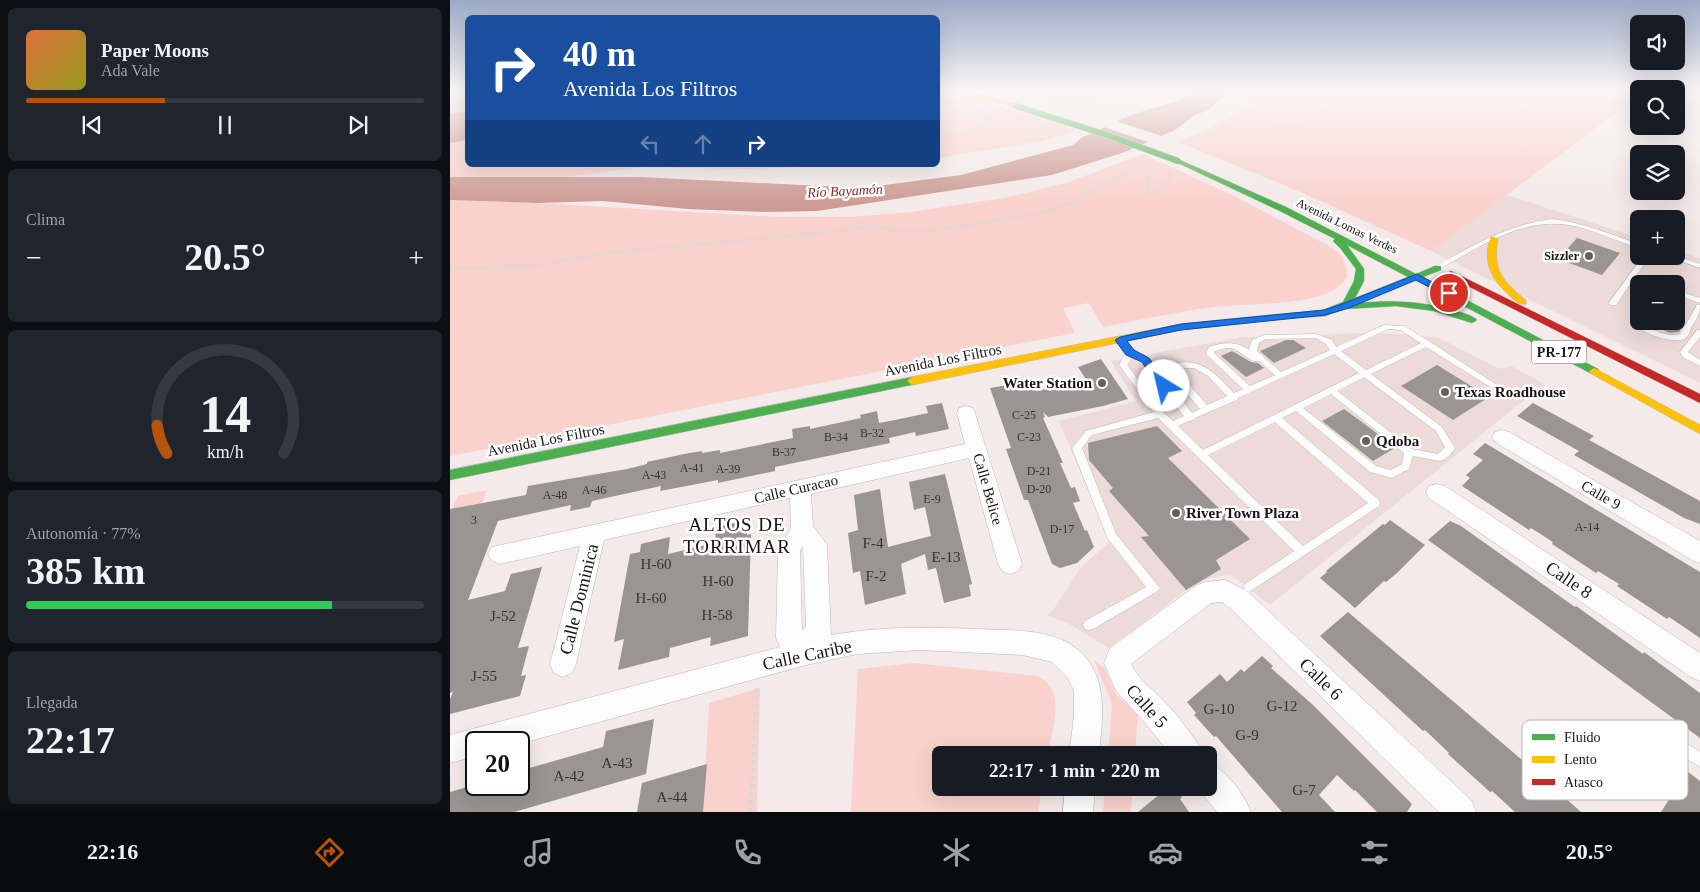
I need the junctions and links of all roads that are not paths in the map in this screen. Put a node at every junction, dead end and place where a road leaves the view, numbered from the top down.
1 (1088, 129) edge
2 (1121, 129) edge
3 (1137, 134) dead end
4 (1327, 232) junction
5 (1494, 239) junction
6 (1630, 243) edge
7 (1423, 261) dead end
8 (1685, 261) edge
9 (1700, 266) edge
10 (1438, 268) junction
11 (1417, 276) junction
12 (1630, 280) edge
13 (1685, 295) edge
14 (1700, 301) edge
15 (1613, 303) dead end
16 (1346, 306) junction
17 (1700, 307) edge
18 (1554, 325) junction
19 (1649, 330) edge
20 (1700, 332) edge
21 (1528, 336) junction
22 (1120, 340) junction
23 (1427, 344) junction
24 (1335, 351) junction
25 (1130, 352) junction
26 (1700, 363) edge
27 (1365, 373) junction
28 (1279, 377) junction
29 (1498, 388) dead end
30 (1249, 390) junction
31 (1331, 390) junction
32 (1234, 398) junction
33 (1700, 399) edge
34 (1297, 407) junction
35 (1206, 410) junction
36 (966, 413) dead end
37 (1160, 414) junction
38 (1191, 418) junction
39 (1276, 418) junction
40 (1172, 425) junction
41 (1700, 430) edge
42 (1502, 437) dead end
43 (976, 449) junction
44 (1408, 452) junction
45 (1202, 454) junction
46 (450, 475) edge
47 (800, 488) junction
48 (1437, 492) dead end
49 (802, 529) junction
50 (594, 534) junction
51 (1301, 551) junction
52 (1700, 553) edge
53 (500, 554) dead end
54 (1010, 564) dead end
55 (816, 566) junction
56 (789, 573) junction
57 (1249, 587) dead end
58 (818, 604) junction
59 (789, 611) junction
60 (1172, 618) joint
61 (1089, 625) dead end
62 (802, 648) junction
63 (563, 664) dead end
64 (1700, 668) edge
65 (1085, 746) edge
66 (1182, 746) edge
67 (450, 749) edge
68 (1688, 751) edge
69 (1700, 760) edge
70 (1217, 788) edge
71 (1079, 796) edge
72 (1078, 812) edge
73 (1236, 812) edge
74 (1461, 812) edge

1 - 4 main road, Avenida Lomas Verdes / PR-177, bridge
2 - 3 main road
4 - 11 main road, Avenida Lomas Verdes / PR-177
4 - 16 main road
5 - 6 lane
5 - 10 lane
5 - 18 main road
7 - 10 main road, PR-177
8 - 9 lane
10 - 11 main road, Avenida Los Filtros
10 - 18 main road, PR-177
11 - 16 main road, Avenida Los Filtros
11 - 21 main road, Avenida Lomas Verdes / PR-177
12 - 15 lane
13 - 14 lane
16 - 21 main road
16 - 22 main road, Avenida Los Filtros
17 - 19 lane
18 - 33 main road, PR-177
20 - 26 lane
21 - 41 main road, Avenida Lomas Verdes / PR-177
22 - 25 lane
22 - 46 main road, Avenida Los Filtros
23 - 24 lane
23 - 27 lane
23 - 29 lane
24 - 27 lane
24 - 28 lane
24 - 28 lane
25 - 37 lane
25 - 38 lane
27 - 31 lane
27 - 44 lane
28 - 30 lane
28 - 30 lane
30 - 32 lane
31 - 34 lane
31 - 44 lane
32 - 35 lane
32 - 35 lane
34 - 39 lane
34 - 44 lane
35 - 38 lane
36 - 43 street, Calle Belice
37 - 40 lane
37 - 61 lane
38 - 40 lane
39 - 45 lane
39 - 51 lane
40 - 45 lane
42 - 52 street, Calle 9
43 - 47 street, Calle Curacao
43 - 54 street, Calle Belice
45 - 51 lane
47 - 49 street
47 - 50 street, Calle Curacao
48 - 64 street, Calle 8
49 - 55 street
49 - 56 street
50 - 53 street, Calle Curacao
50 - 63 street, Calle Dominica
51 - 57 lane
55 - 56 street
55 - 58 street
56 - 59 street
58 - 59 street
58 - 62 street
59 - 62 street
60 - 66 street, Calle 5
60 - 74 street, Calle 6
62 - 65 street, Calle Caribe
62 - 67 street, Calle Caribe
68 - 69 lane
70 - 73 street
71 - 72 street

